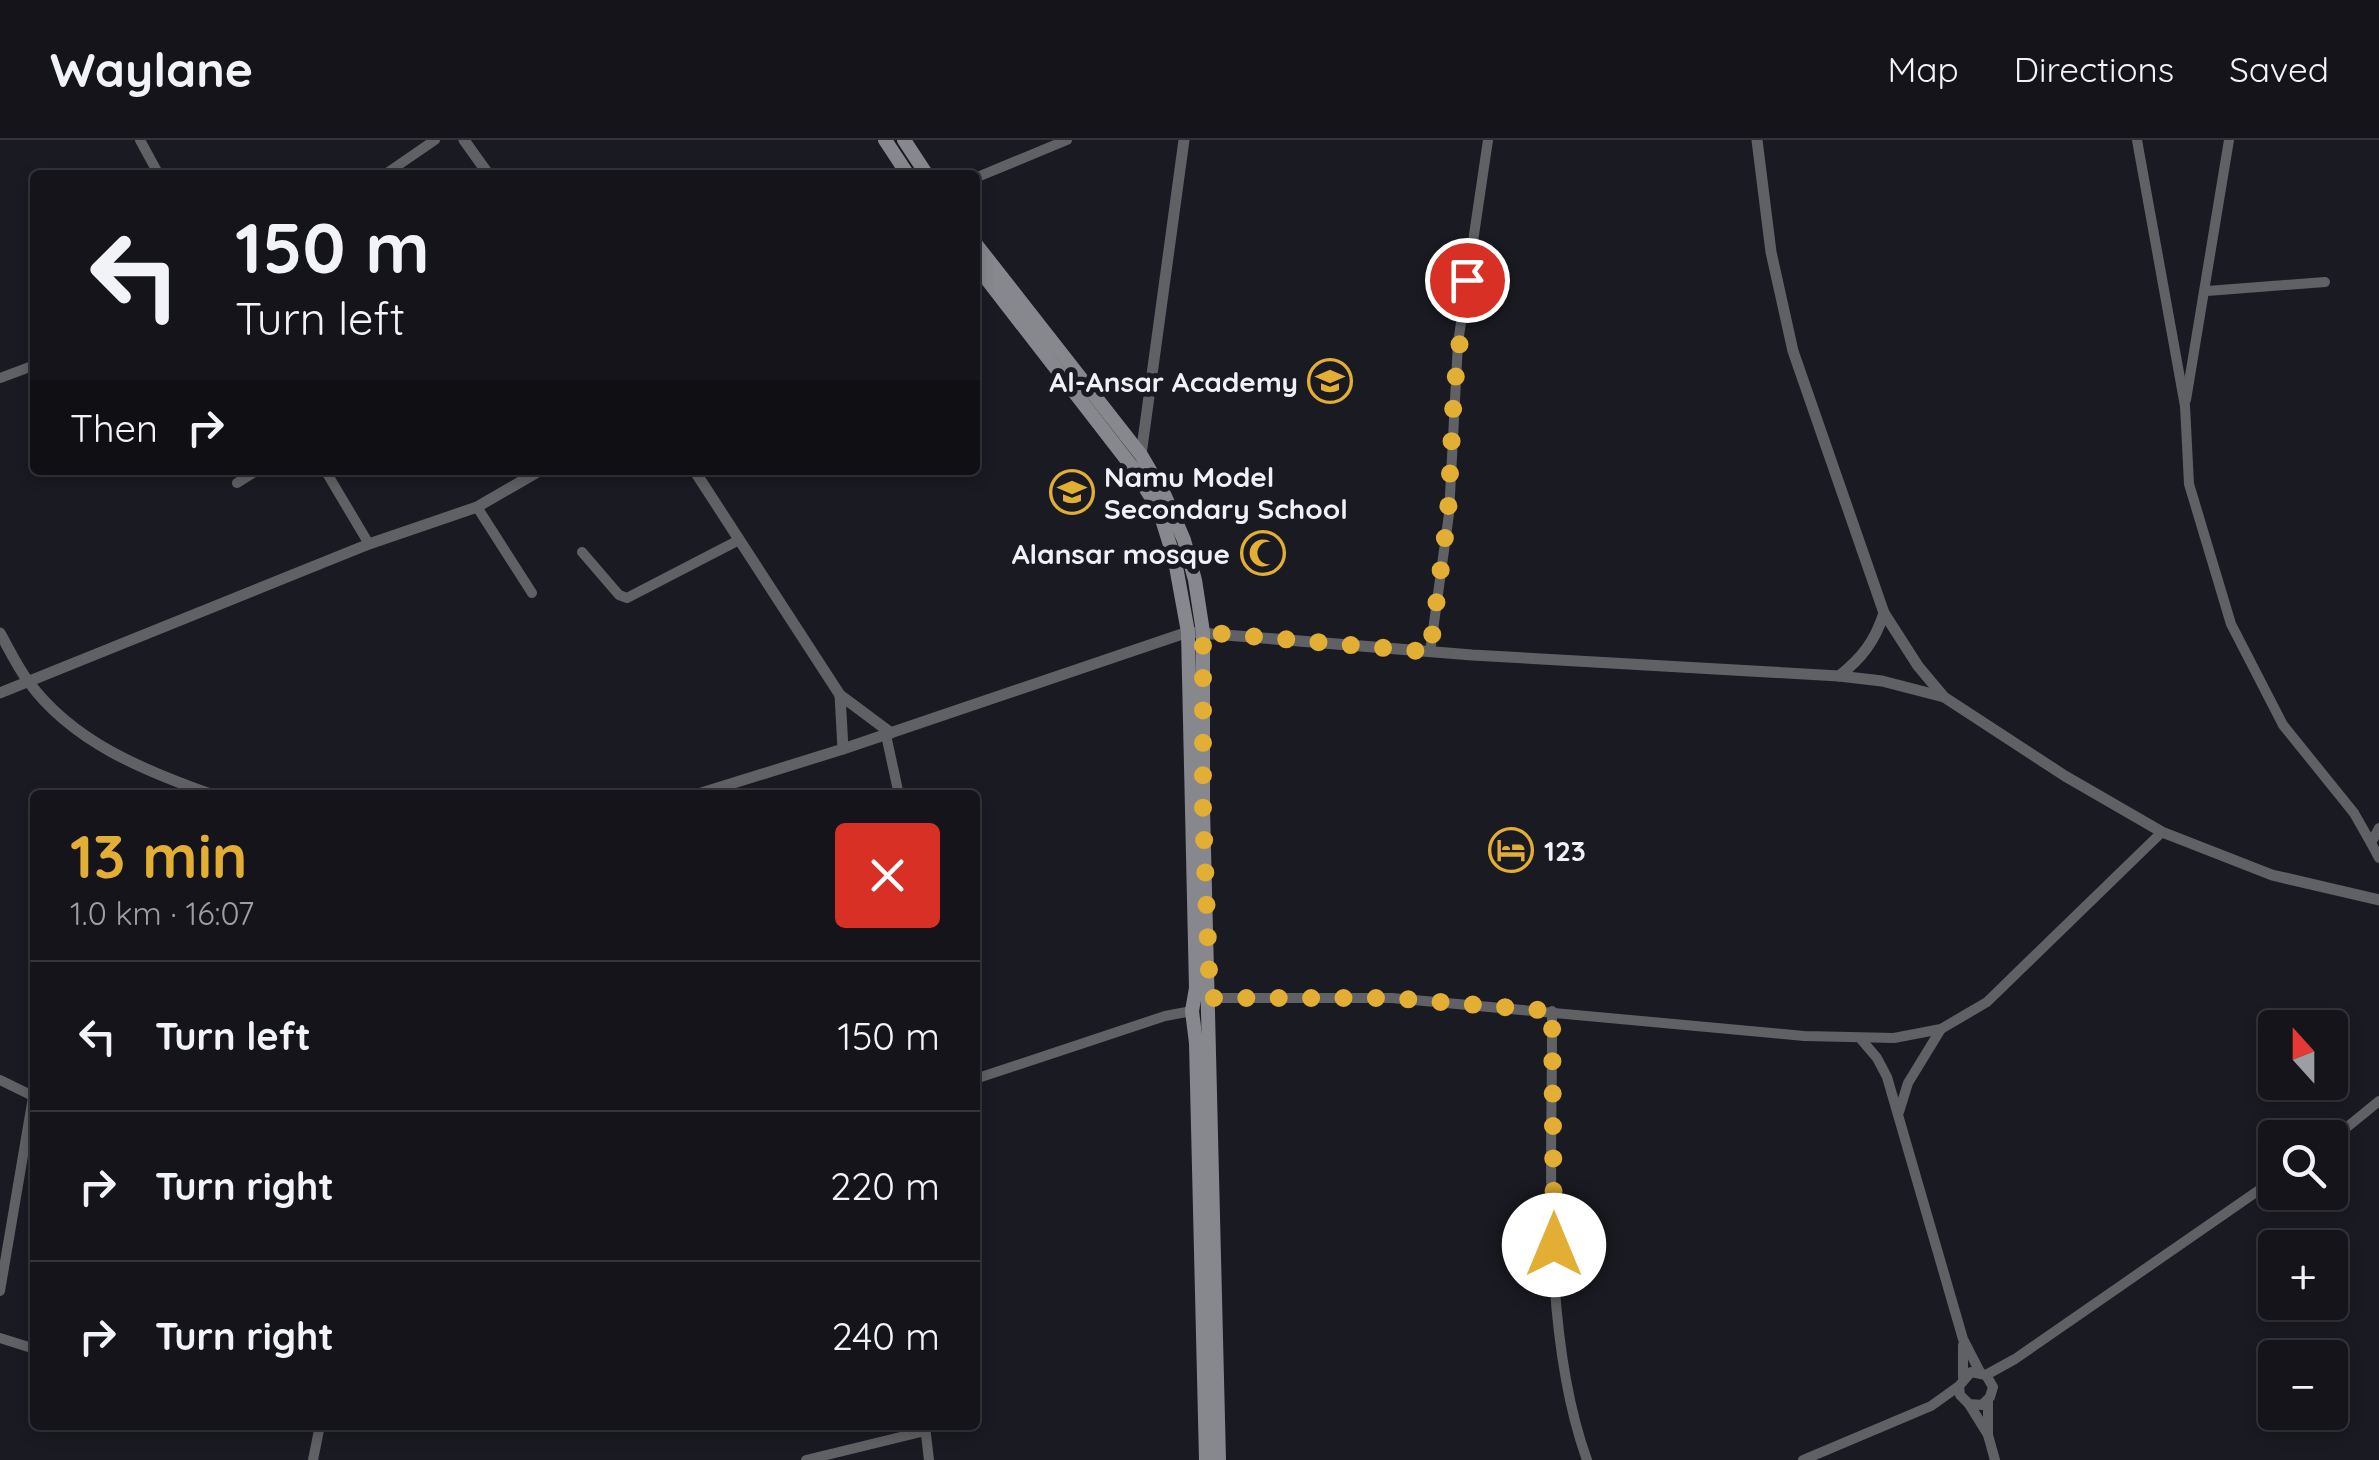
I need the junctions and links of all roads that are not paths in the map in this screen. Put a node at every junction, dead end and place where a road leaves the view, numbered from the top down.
1 (140, 140) edge
2 (435, 140) edge
3 (464, 140) edge
4 (885, 140) edge
5 (904, 140) edge
6 (1067, 140) edge
7 (1184, 140) edge
8 (1488, 140) edge
9 (1757, 140) edge
10 (2137, 140) edge
11 (2230, 140) edge
12 (156, 170) edge
13 (391, 170) edge
14 (485, 170) edge
15 (905, 170) edge
16 (924, 170) edge
17 (980, 176) edge
18 (980, 249) edge
19 (980, 270) edge
20 (2325, 282) dead end
21 (2207, 291) junction
22 (30, 366) edge
23 (0, 378) edge
24 (2185, 406) junction
25 (1141, 455) junction
26 (250, 475) edge
27 (328, 475) edge
28 (532, 475) edge
29 (697, 475) edge
30 (238, 483) dead end
31 (477, 507) junction
32 (740, 540) junction
33 (368, 544) junction
34 (582, 552) dead end
35 (532, 593) dead end
36 (1884, 613) junction
37 (1196, 632) junction
38 (0, 633) edge
39 (1430, 652) junction
40 (1839, 676) junction
41 (28, 681) junction
42 (0, 693) edge
43 (840, 695) junction
44 (1944, 697) junction
45 (888, 734) junction
46 (843, 750) junction
47 (200, 790) edge
48 (711, 790) edge
49 (898, 790) edge
50 (2354, 813) junction
51 (2379, 826) edge
52 (2162, 832) junction
53 (2371, 843) junction
54 (2379, 858) edge
55 (2378, 897) edge
56 (1210, 998) junction
57 (1192, 1011) junction
58 (1552, 1011) junction
59 (1941, 1029) junction
60 (1860, 1038) junction
61 (980, 1077) edge
62 (0, 1080) edge
63 (30, 1095) edge
64 (2379, 1100) edge
65 (1899, 1113) junction
66 (30, 1120) edge
67 (2348, 1126) edge
68 (2258, 1191) edge
69 (0, 1291) edge
70 (0, 1338) edge
71 (1963, 1339) junction
72 (30, 1347) edge
73 (2015, 1358) junction
74 (1983, 1373) junction
75 (1961, 1382) junction
76 (1993, 1387) junction
77 (1988, 1400) junction
78 (1966, 1402) junction
79 (1931, 1406) junction
80 (319, 1430) edge
81 (918, 1430) edge
82 (925, 1430) edge
83 (1988, 1435) junction
84 (313, 1460) edge
85 (806, 1460) edge
86 (929, 1460) edge
87 (1206, 1460) edge
88 (1219, 1460) edge
89 (1587, 1460) edge
90 (1803, 1460) edge
91 (1995, 1460) edge

1 - 12 street
2 - 13 street
3 - 14 street
4 - 15 main road
5 - 16 main road
6 - 17 street
7 - 25 street
8 - 39 street
9 - 36 street
10 - 24 street
11 - 21 street
18 - 25 main road
19 - 37 main road
20 - 21 street
21 - 24 street
22 - 23 street
24 - 50 street
25 - 37 main road
26 - 30 street
27 - 33 street
28 - 31 street
29 - 32 street
31 - 33 street
31 - 35 street
32 - 34 street
32 - 43 street
33 - 41 street
36 - 40 street
36 - 44 street
37 - 39 street
37 - 45 street
37 - 56 main road
37 - 57 main road
38 - 41 street
39 - 40 street
40 - 44 street
41 - 42 street
41 - 47 street
43 - 45 street
43 - 46 street
44 - 52 street
45 - 46 street
45 - 49 street
46 - 48 street
50 - 51 street
50 - 53 street
51 - 53 street
52 - 55 street
52 - 59 street
53 - 54 street
56 - 58 street
56 - 88 main road
57 - 61 street
57 - 87 main road
58 - 60 street
58 - 89 street
59 - 60 street
59 - 65 street
60 - 65 street
62 - 63 street
64 - 67 street
65 - 71 street
66 - 69 street
68 - 73 street
70 - 72 street
71 - 74 street
71 - 75 street
73 - 74 street
73 - 76 street
74 - 75 street
74 - 76 street
75 - 78 street
75 - 79 street
76 - 77 street
77 - 78 street
77 - 83 street
78 - 79 street
78 - 83 street
79 - 90 street
80 - 84 street
81 - 85 street
82 - 86 street
83 - 91 street

